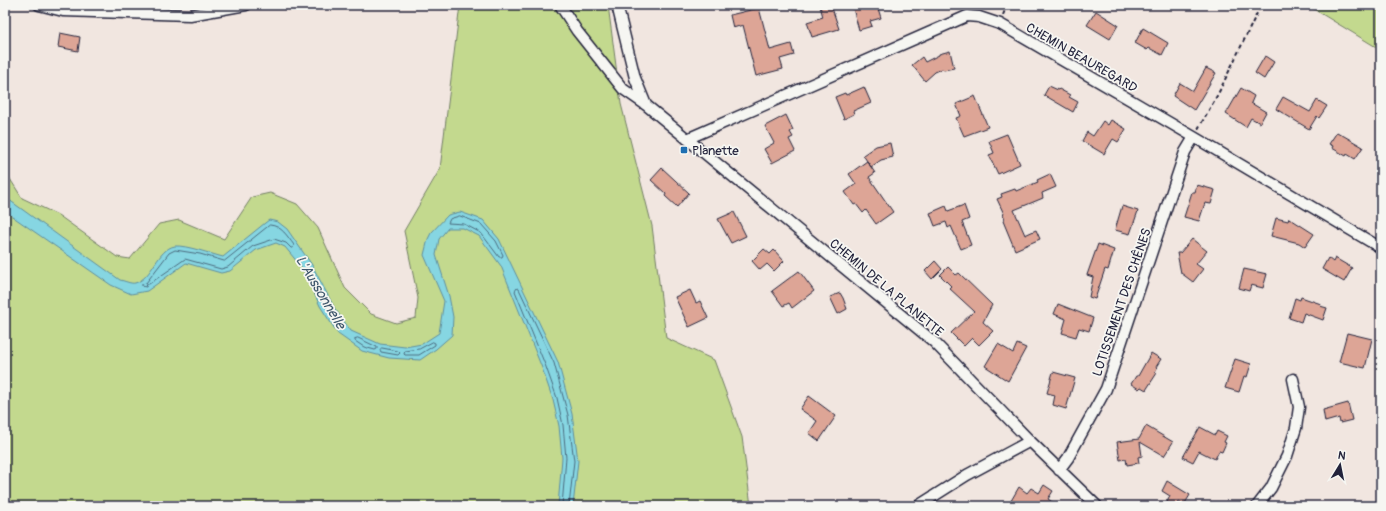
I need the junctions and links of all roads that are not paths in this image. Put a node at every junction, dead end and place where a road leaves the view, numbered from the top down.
1 (39, 5) edge
2 (246, 5) edge
3 (560, 5) edge
4 (617, 5) edge
5 (646, 104) junction
6 (1194, 137) junction
7 (687, 139) junction
8 (1381, 248) edge
9 (1293, 379) dead end
10 (1030, 441) junction
11 (1059, 470) junction
12 (918, 506) edge
13 (1097, 506) edge
14 (1257, 506) edge

1 - 2 street
3 - 5 street, CHEMIN DE LA PLANETTE
4 - 5 street
5 - 7 street, CHEMIN DE LA PLANETTE
6 - 7 street, CHEMIN BEAUREGARD
6 - 8 street, CHEMIN BEAUREGARD
6 - 11 street, LOTISSEMENT DES CHÊNES
7 - 10 street, CHEMIN DE LA PLANETTE
9 - 14 street
10 - 11 street, CHEMIN DE LA PLANETTE
10 - 12 street
11 - 13 street, CHEMIN DE LA PLANETTE

